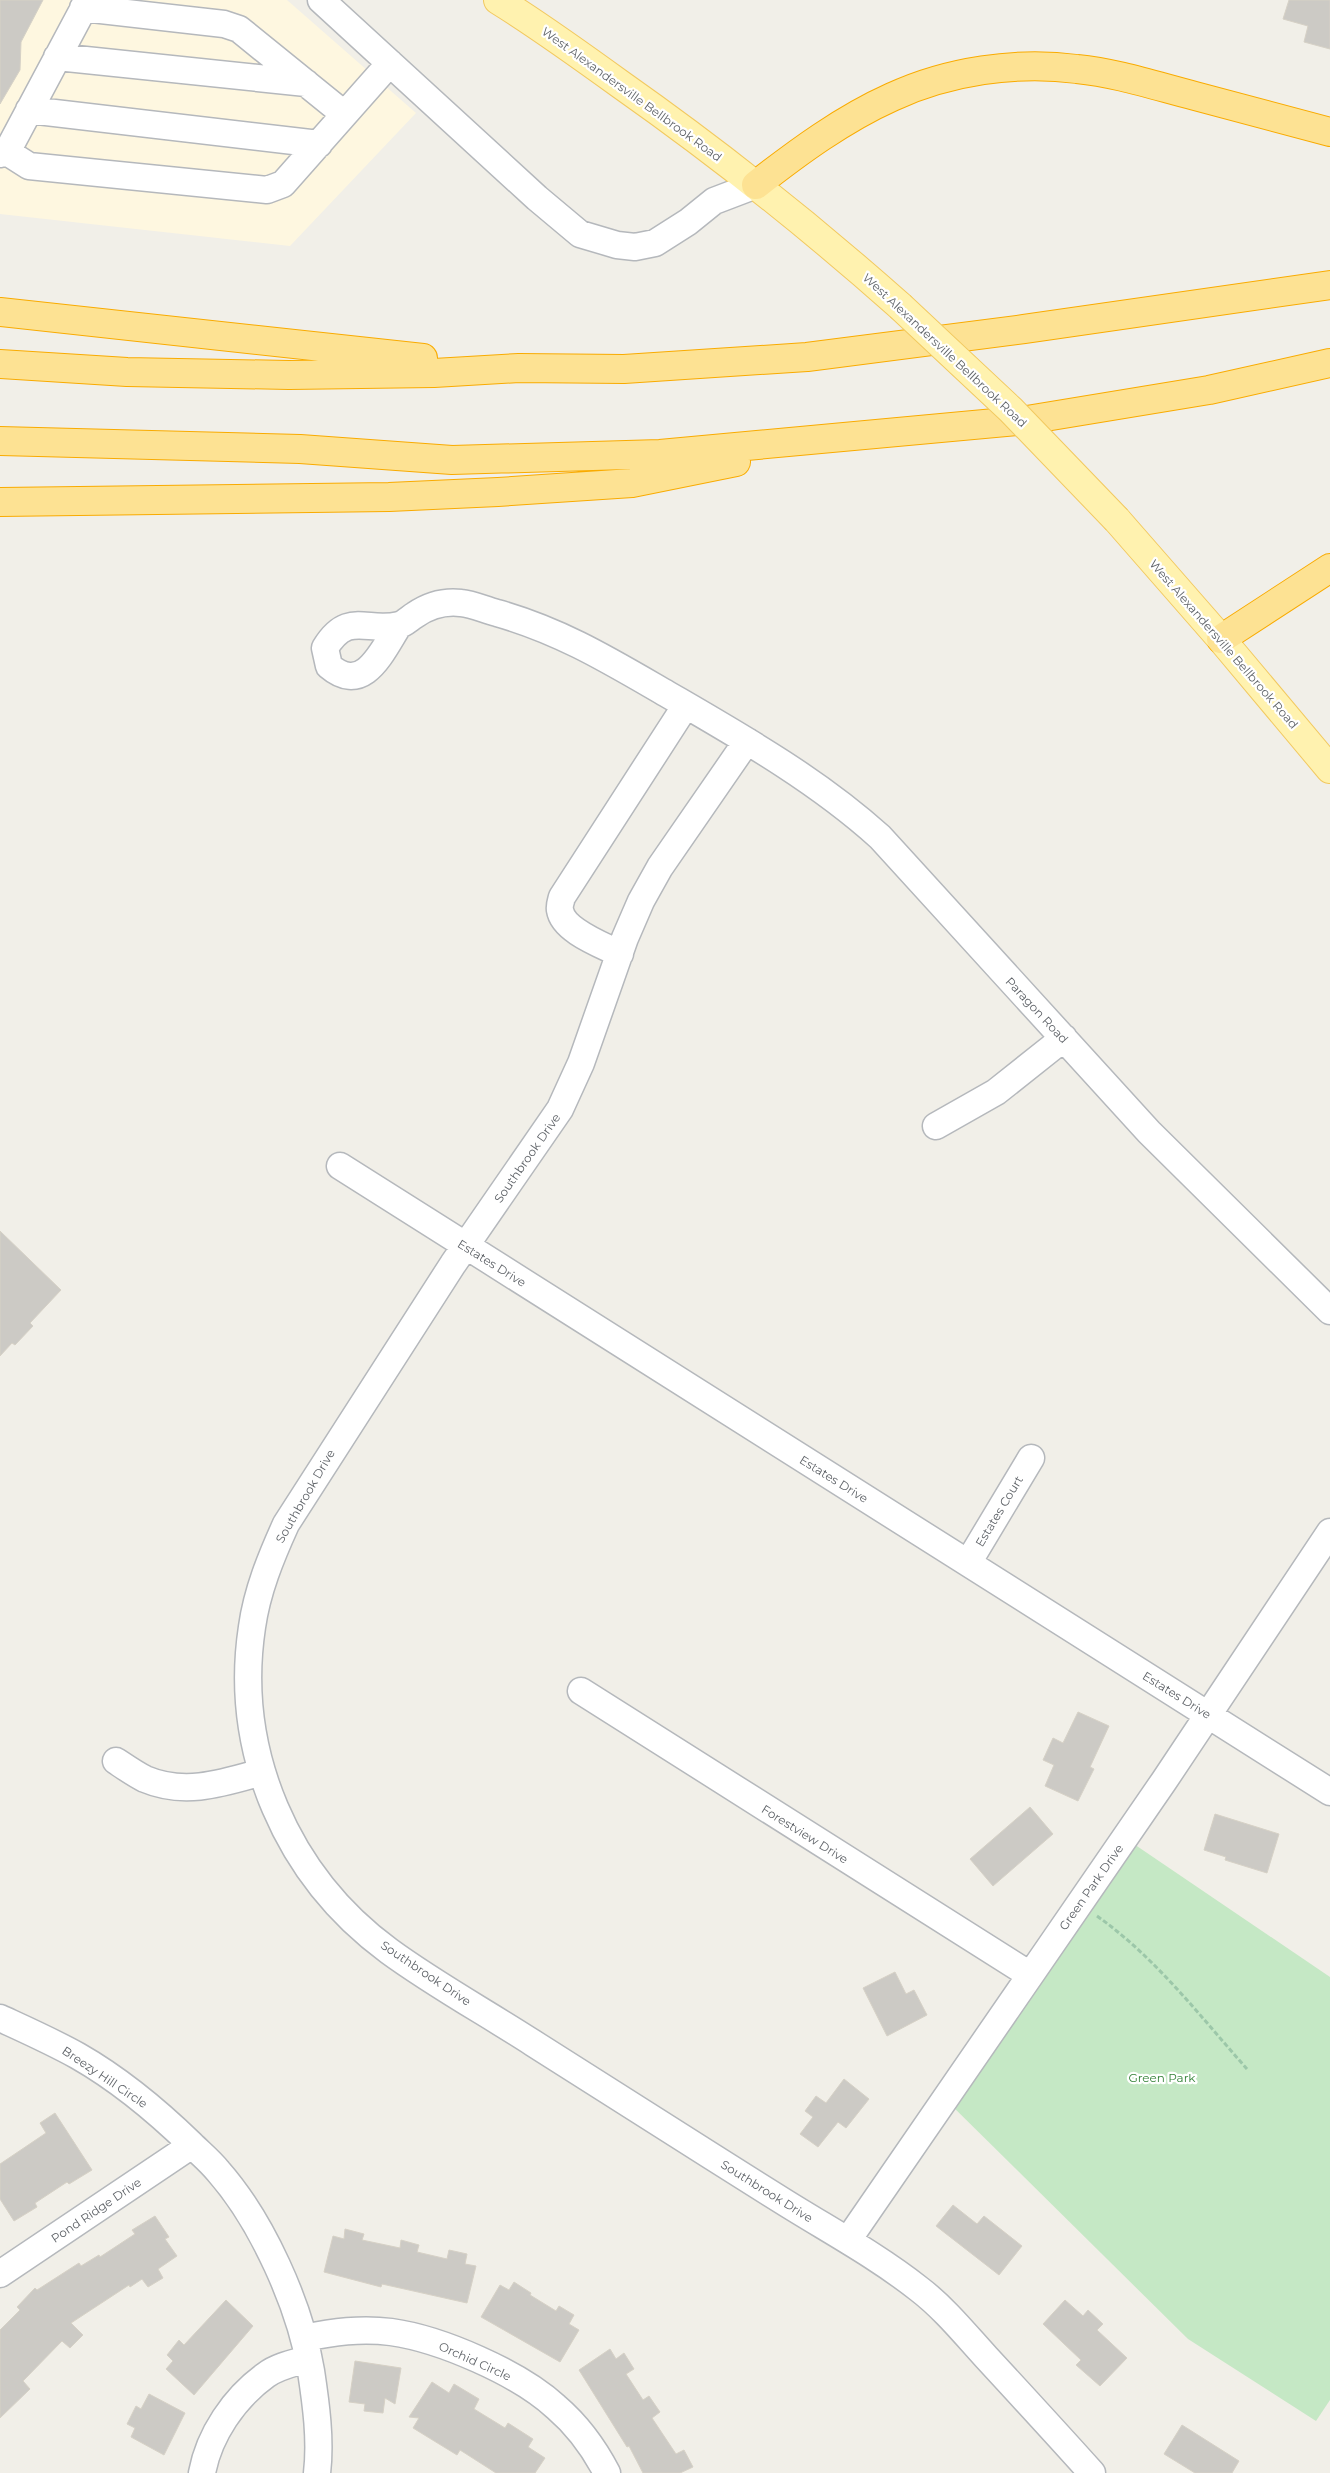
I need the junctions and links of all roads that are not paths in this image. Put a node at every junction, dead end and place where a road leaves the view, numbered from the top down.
1 (321, 0) edge
2 (498, 0) edge
3 (86, 4) edge
4 (57, 57) junction
5 (390, 63) junction
6 (306, 83) junction
7 (29, 110) junction
8 (344, 114) junction
9 (1330, 132) edge
10 (319, 144) junction
11 (3, 153) edge
12 (756, 185) junction
13 (1330, 285) edge
14 (0, 312) edge
15 (1330, 363) edge
16 (0, 364) edge
17 (519, 368) junction
18 (881, 434) junction
19 (0, 441) edge
20 (0, 502) edge
21 (1330, 568) edge
22 (399, 625) dead end
23 (1221, 639) junction
24 (686, 705) junction
25 (737, 735) junction
26 (1330, 769) edge
27 (620, 954) junction
28 (1064, 1038) junction
29 (936, 1126) dead end
30 (340, 1166) dead end
31 (465, 1246) junction
32 (1330, 1311) edge
33 (1031, 1458) dead end
34 (1330, 1532) edge
35 (968, 1563) junction
36 (581, 1691) dead end
37 (1207, 1714) junction
38 (116, 1761) dead end
39 (262, 1772) junction
40 (1330, 1792) edge
41 (1030, 1975) junction
42 (0, 2018) edge
43 (192, 2145) junction
44 (848, 2240) junction
45 (0, 2274) edge
46 (306, 2348) junction
47 (202, 2473) edge
48 (317, 2473) edge
49 (607, 2473) edge
50 (1092, 2473) edge

1 - 5 street
2 - 12 main road, West Alexandersville Bellbrook Road
3 - 4 street
3 - 6 street
4 - 6 street
4 - 7 street
5 - 8 street
5 - 12 street
6 - 8 street
7 - 10 street
7 - 11 street
8 - 10 street
9 - 12 highway
10 - 11 street
12 - 23 main road, West Alexandersville Bellbrook Road, bridge
13 - 17 highway
14 - 17 highway
15 - 18 highway
16 - 17 highway
18 - 19 highway
18 - 20 highway
21 - 23 highway
22 - 24 street, Paragon Road
23 - 26 main road, West Alexandersville Bellbrook Road
24 - 25 street, Paragon Road
24 - 27 street
25 - 27 street, Southbrook Drive
25 - 28 street, Paragon Road
27 - 31 street, Southbrook Drive
28 - 29 street
28 - 32 street, Paragon Road
30 - 31 street, Estates Drive
31 - 35 street, Estates Drive
31 - 39 street, Southbrook Drive
33 - 35 street, Estates Court
34 - 37 street, Green Park Drive
35 - 37 street, Estates Drive
36 - 41 street, Forestview Drive
37 - 40 street, Estates Drive
37 - 41 street, Green Park Drive
38 - 39 street
39 - 44 street, Southbrook Drive
41 - 44 street, Green Park Drive
42 - 43 street, Breezy Hill Circle
43 - 45 street, Pond Ridge Drive
43 - 46 street, Breezy Hill Circle
44 - 50 street, Southbrook Drive
46 - 47 street, Orchid Circle
46 - 48 street, Breezy Hill Circle
46 - 49 street, Orchid Circle

